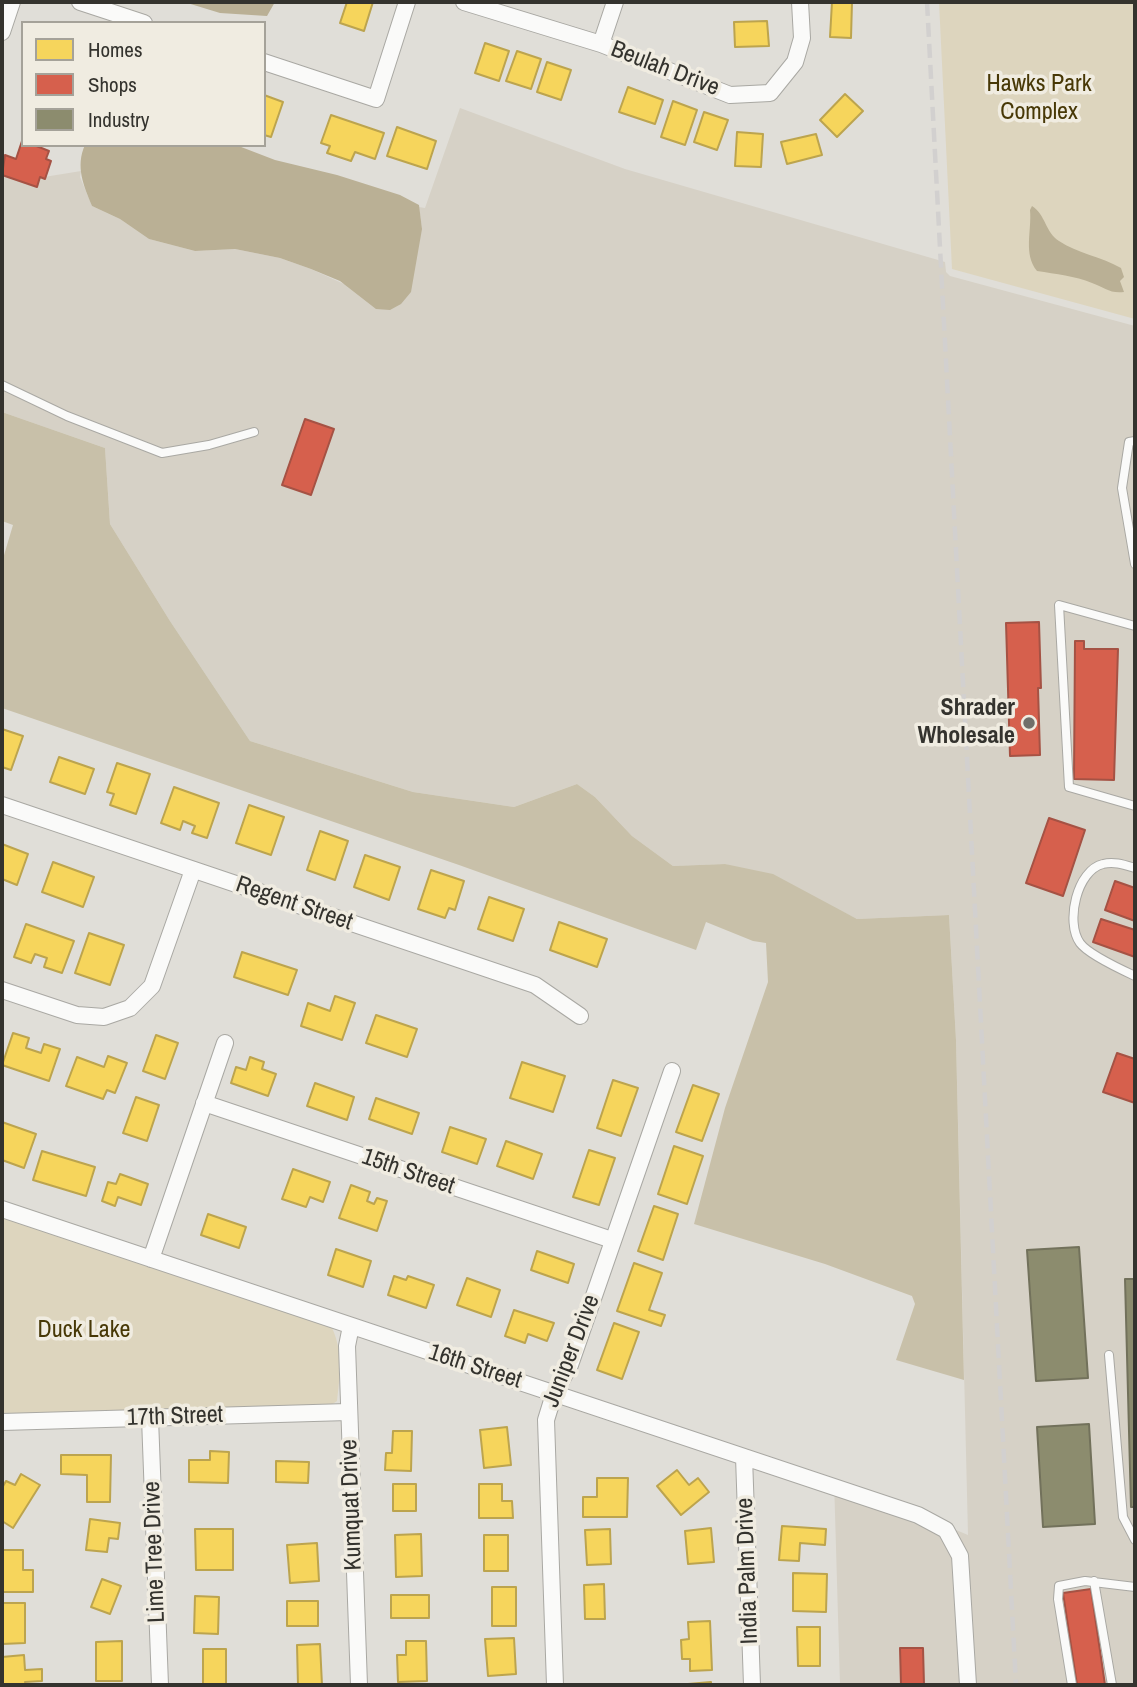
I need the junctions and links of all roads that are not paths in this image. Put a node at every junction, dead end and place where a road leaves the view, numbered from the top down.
1 (12, 2) edge
2 (80, 2) edge
3 (407, 2) edge
4 (464, 2) edge
5 (615, 2) edge
6 (800, 2) edge
7 (138, 21) edge
8 (2, 32) edge
9 (601, 44) junction
10 (266, 63) edge
11 (2, 385) edge
12 (254, 432) dead end
13 (1135, 441) edge
14 (1135, 564) edge
15 (1135, 626) edge
16 (2, 805) edge
17 (1135, 806) edge
18 (1135, 868) edge
19 (193, 870) junction
20 (1135, 976) edge
21 (2, 990) edge
22 (579, 1016) dead end
23 (225, 1043) dead end
24 (672, 1071) dead end
25 (204, 1103) junction
26 (2, 1209) edge
27 (612, 1240) junction
28 (150, 1259) junction
29 (351, 1326) junction
30 (1109, 1355) dead end
31 (554, 1394) junction
32 (348, 1412) junction
33 (150, 1418) junction
34 (2, 1422) edge
35 (744, 1457) junction
36 (1135, 1540) edge
37 (1094, 1581) junction
38 (1135, 1587) edge
39 (160, 1685) edge
40 (359, 1685) edge
41 (555, 1685) edge
42 (752, 1685) edge
43 (968, 1685) edge
44 (1072, 1685) edge
45 (1112, 1685) edge

1 - 8 street
2 - 7 street
3 - 10 street
4 - 9 street, Beulah Drive
5 - 9 street
6 - 9 street, Beulah Drive
11 - 12 lane
13 - 14 lane
15 - 17 lane
16 - 19 street, Regent Street
18 - 20 lane
19 - 21 street
19 - 22 street, Regent Street
23 - 25 street
24 - 27 street, Juniper Drive
25 - 27 street, 15th Street
25 - 28 street
26 - 28 street, 16th Street
27 - 31 street, Juniper Drive
28 - 29 street, 16th Street
29 - 31 street, 16th Street
29 - 32 street, Kumquat Drive
30 - 36 lane
31 - 35 street, 16th Street
31 - 41 street, Juniper Drive
32 - 33 street, 17th Street
32 - 40 street, Kumquat Drive
33 - 34 street, 17th Street
33 - 39 street, Lime Tree Drive
35 - 42 street, India Palm Drive
35 - 43 street, 16th Street
37 - 38 lane
37 - 44 lane
37 - 45 lane

